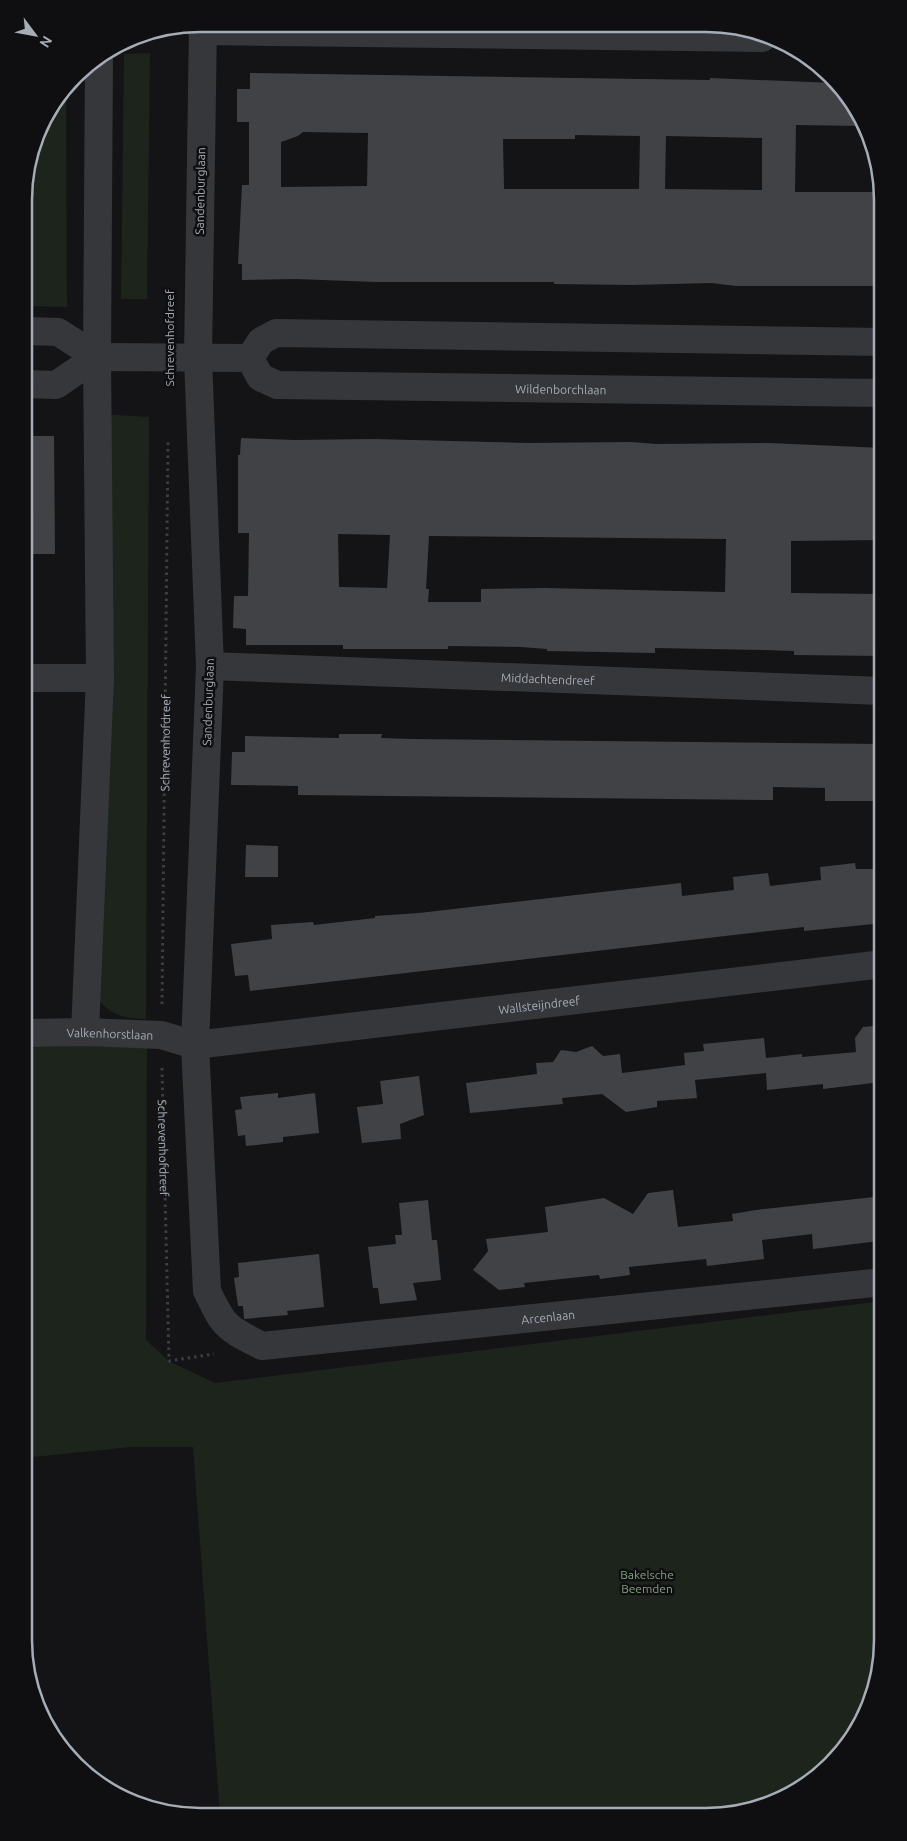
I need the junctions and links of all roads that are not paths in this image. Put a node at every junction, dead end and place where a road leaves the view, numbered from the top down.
1 (479, 32) edge
2 (202, 33) edge
3 (746, 38) edge
4 (99, 66) edge
5 (33, 331) edge
6 (874, 342) edge
7 (97, 358) junction
8 (198, 358) junction
9 (250, 358) junction
10 (33, 384) edge
11 (874, 393) edge
12 (210, 666) junction
13 (33, 678) edge
14 (100, 678) junction
15 (874, 691) edge
16 (874, 965) edge
17 (86, 1032) junction
18 (32, 1033) edge
19 (195, 1045) junction
20 (874, 1283) edge

1 - 3 street
2 - 8 street, Sandenburglaan
4 - 7 street
5 - 7 street
6 - 9 street
7 - 8 street
7 - 10 street
7 - 14 street
8 - 9 street
8 - 12 street, Sandenburglaan
9 - 11 street, Wildenborchlaan
12 - 15 street, Middachtendreef
12 - 19 street, Sandenburglaan
13 - 14 street
14 - 17 street
16 - 19 street, Wallsteijndreef
17 - 18 street, Valkenhorstlaan
17 - 19 street, Valkenhorstlaan
19 - 20 street, Arcenlaan

